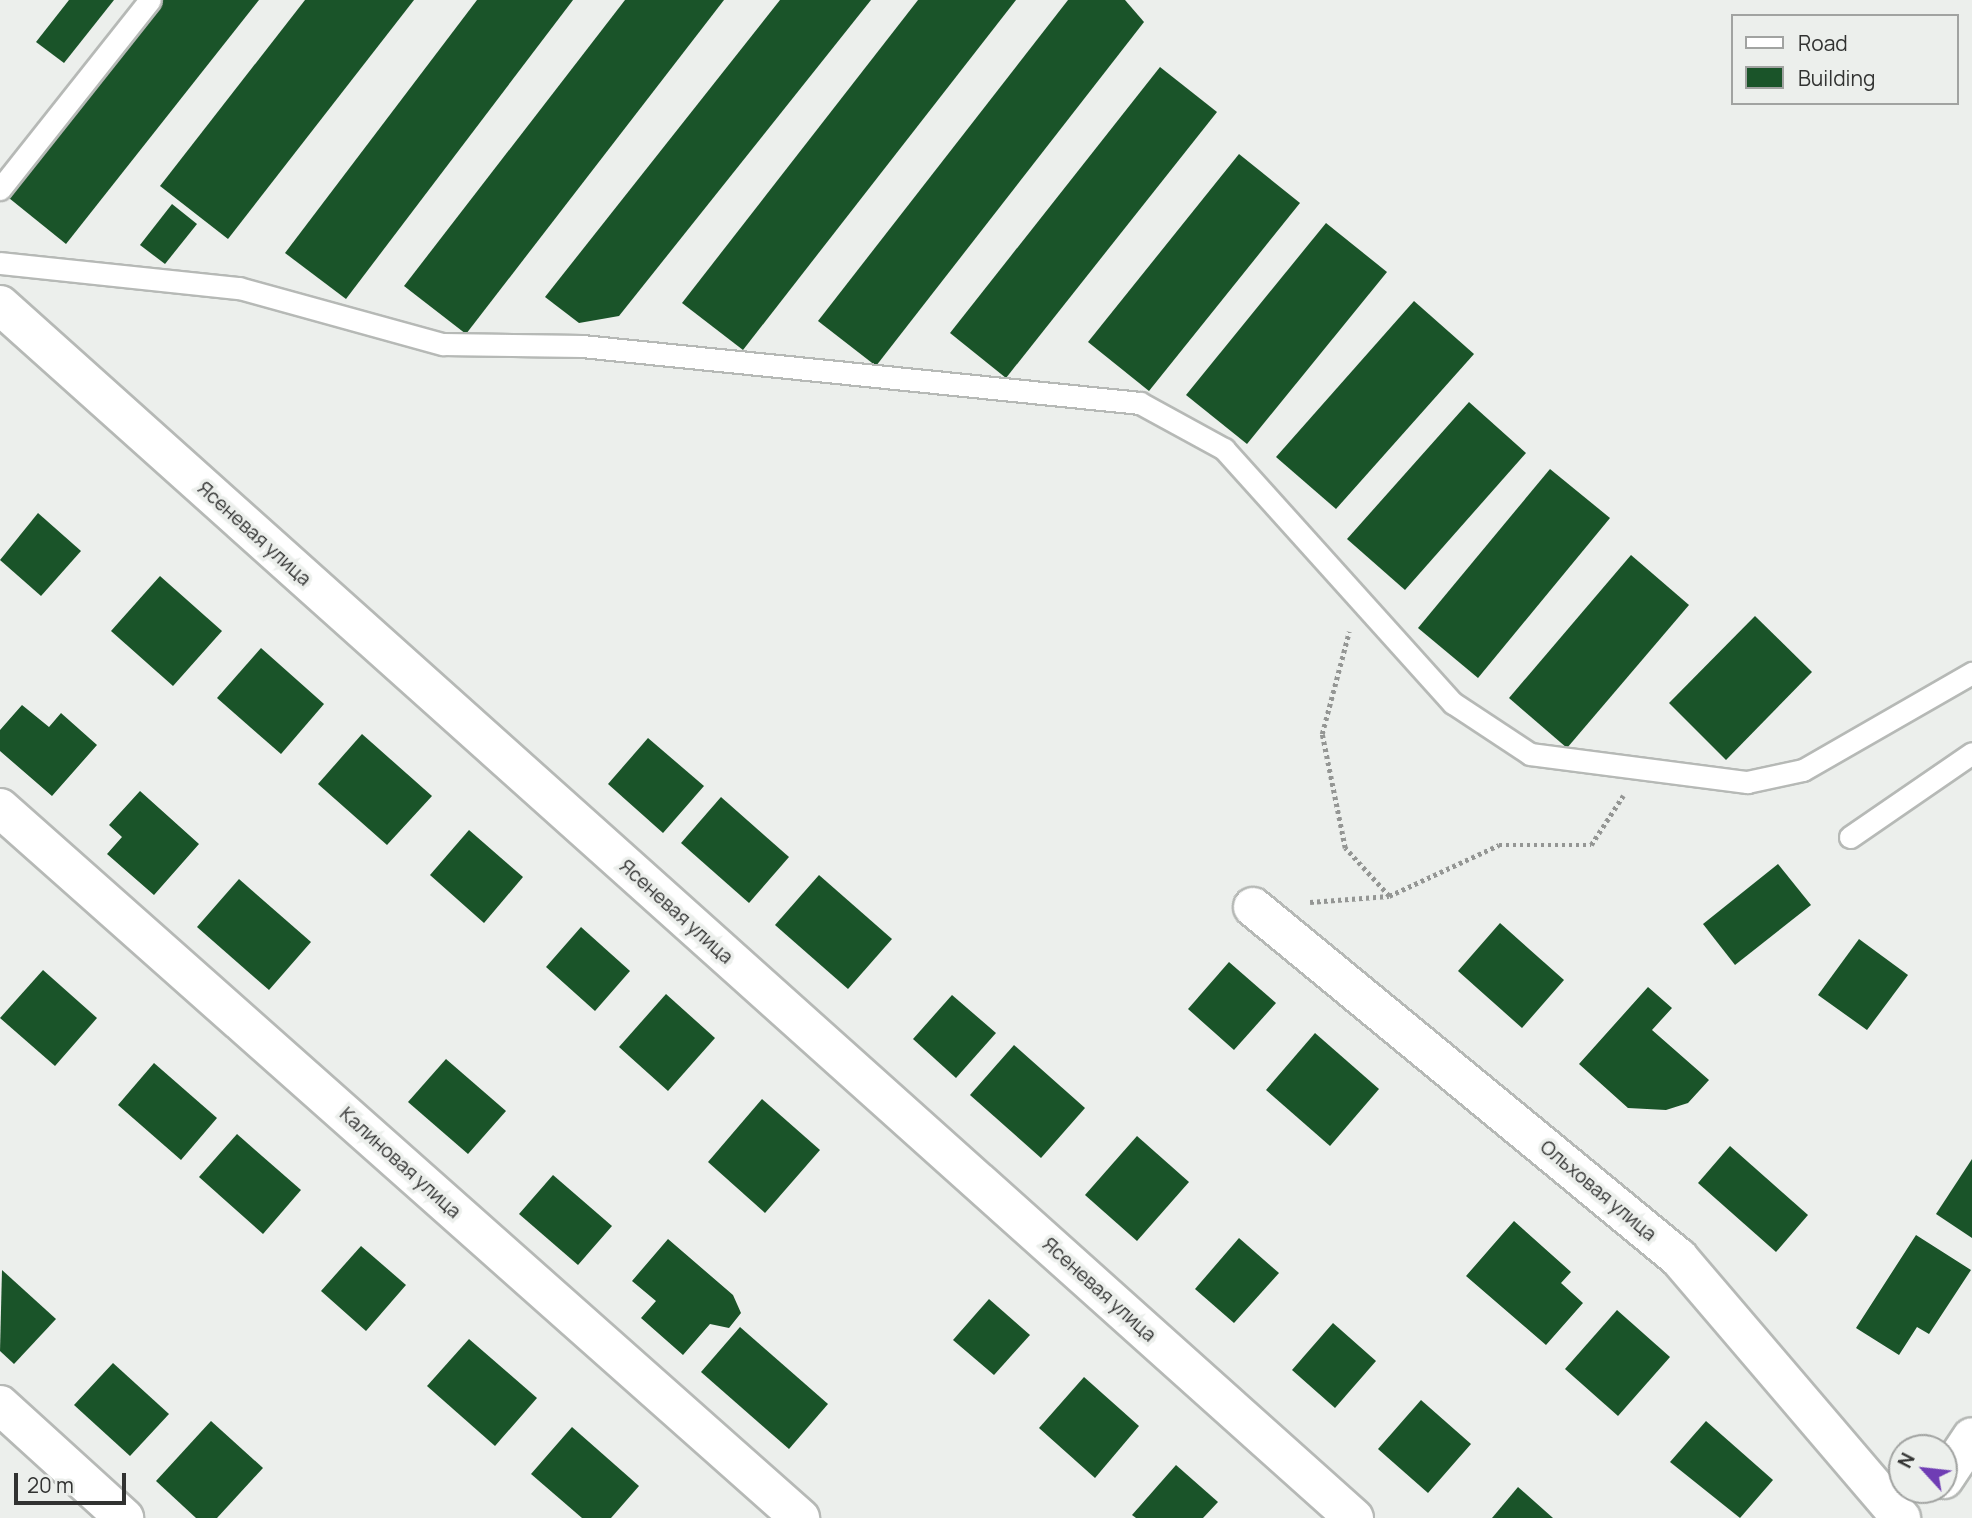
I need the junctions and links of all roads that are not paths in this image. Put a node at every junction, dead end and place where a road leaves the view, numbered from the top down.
1 (150, 0) edge
2 (0, 189) edge
3 (0, 263) edge
4 (0, 305) edge
5 (1972, 673) edge
6 (1972, 753) edge
7 (0, 808) edge
8 (1850, 837) dead end
9 (1253, 906) road end
10 (0, 1405) edge
11 (1972, 1437) edge
12 (1958, 1458) edge
13 (124, 1518) edge
14 (800, 1518) edge
15 (1354, 1518) edge
16 (1901, 1518) edge

1 - 2 lane
3 - 5 lane
4 - 15 street, Ясеневая улица
6 - 8 lane
7 - 14 street, Калиновая улица
9 - 16 street, Ольховая улица
10 - 13 street
11 - 12 street

